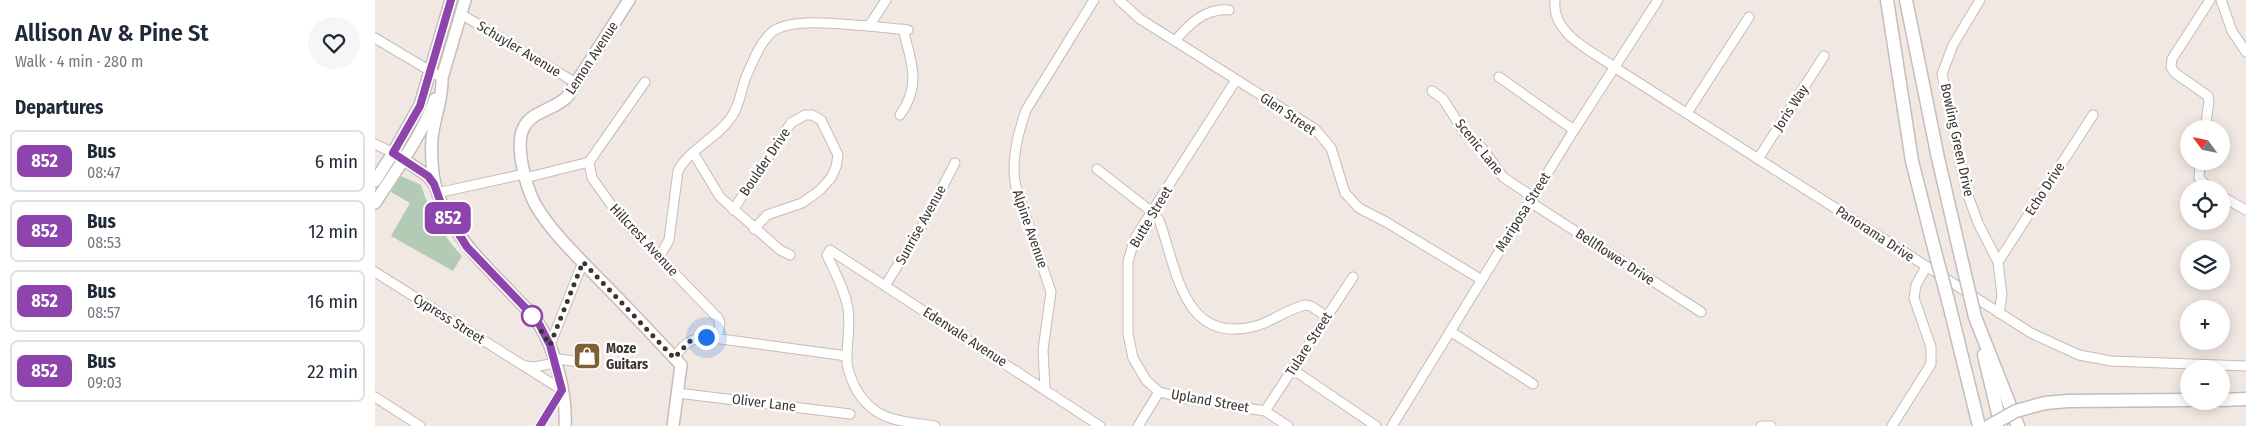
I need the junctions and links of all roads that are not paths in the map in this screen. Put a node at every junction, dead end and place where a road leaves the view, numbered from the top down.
1 (451, 0) edge
2 (465, 0) edge
3 (629, 0) edge
4 (886, 0) edge
5 (1094, 0) edge
6 (1119, 0) edge
7 (1555, 0) edge
8 (1658, 0) edge
9 (1887, 0) edge
10 (1906, 0) edge
11 (1980, 0) edge
12 (2210, 0) edge
13 (2221, 0) edge
14 (1229, 10) dead end
15 (461, 14) junction
16 (1749, 17) dead end
17 (869, 26) junction
18 (375, 38) edge
19 (1175, 41) junction
20 (2246, 52) edge
21 (1824, 56) dead end
22 (1614, 67) junction
23 (430, 71) junction
24 (442, 78) junction
25 (1499, 78) dead end
26 (1236, 80) junction
27 (645, 82) dead end
28 (576, 83) junction
29 (1432, 91) dead end
30 (1687, 113) junction
31 (900, 115) dead end
32 (2093, 115) dead end
33 (2206, 120) edge
34 (1574, 130) junction
35 (375, 144) edge
36 (694, 154) junction
37 (398, 156) junction
38 (1757, 159) junction
39 (589, 162) junction
40 (955, 163) dead end
41 (1097, 169) dead end
42 (525, 176) junction
43 (375, 180) edge
44 (436, 188) junction
45 (1531, 199) junction
46 (2230, 201) edge
47 (375, 203) edge
48 (733, 210) junction
49 (2246, 210) edge
50 (1152, 212) junction
51 (754, 229) junction
52 (790, 255) dead end
53 (659, 257) junction
54 (583, 262) junction
55 (1998, 262) junction
56 (1926, 267) junction
57 (375, 272) edge
58 (1353, 277) dead end
59 (1481, 280) junction
60 (885, 286) junction
61 (1701, 312) dead end
62 (1999, 313) junction
63 (1975, 316) junction
64 (1327, 317) junction
65 (1450, 331) junction
66 (706, 337) junction
67 (550, 345) junction
68 (847, 356) junction
69 (1963, 357) junction
70 (591, 358) dead end
71 (674, 358) junction
72 (554, 360) junction
73 (523, 365) junction
74 (2246, 366) edge
75 (1292, 369) junction
76 (1533, 384) dead end
77 (1045, 388) junction
78 (562, 390) junction
79 (677, 392) junction
80 (1159, 392) junction
81 (375, 397) edge
82 (2246, 399) edge
83 (2180, 400) edge
84 (2230, 400) edge
85 (1265, 411) junction
86 (850, 414) dead end
87 (421, 426) edge
88 (540, 426) edge
89 (565, 426) edge
90 (673, 426) edge
91 (935, 426) edge
92 (1100, 426) edge
93 (1138, 426) edge
94 (1287, 426) edge
95 (1376, 426) edge
96 (1392, 426) edge
97 (1761, 426) edge
98 (1771, 426) edge
99 (1892, 426) edge
100 (1970, 426) edge
101 (1979, 426) edge
102 (1989, 426) edge
103 (2001, 426) edge
104 (2011, 426) edge
105 (2018, 426) edge

1 - 23 main road
2 - 15 main road
3 - 28 main road, Lemon Avenue
4 - 17 street
5 - 77 street, Alpine Avenue
6 - 19 street, Glen Street
7 - 22 street, Panorama Drive
8 - 22 street, Mariposa Street
9 - 69 highway, bridge
10 - 63 highway, bridge
11 - 55 street, Bowling Green Drive
12 - 33 street
13 - 20 street
14 - 19 street
15 - 24 main road
15 - 28 street, Schuyler Avenue
16 - 30 street
17 - 31 street
17 - 36 street
18 - 23 street
19 - 26 street, Glen Street
21 - 38 street, Joris Way
22 - 30 street, Panorama Drive
22 - 34 street, Mariposa Street
23 - 24 street
23 - 37 main road
24 - 37 main road
24 - 44 main road
25 - 34 street
26 - 50 street, Butte Street
26 - 59 street, Glen Street
27 - 39 street
28 - 42 main road, Lemon Avenue
29 - 45 street, Scenic Lane
30 - 38 street, Panorama Drive
32 - 55 street, Echo Drive
34 - 45 street, Mariposa Street
35 - 37 street
36 - 48 street
36 - 53 street
37 - 43 main road
37 - 44 main road
37 - 47 main road
38 - 56 street, Panorama Drive
39 - 42 street
39 - 53 street, Hillcrest Avenue
40 - 60 street, Sunrise Avenue
41 - 50 street
42 - 44 street
42 - 54 main road, Lemon Avenue
44 - 67 main road
45 - 59 street, Mariposa Street
45 - 61 street, Bellflower Drive
46 - 49 street
48 - 51 street
48 - 51 street, Boulder Drive
50 - 64 street
50 - 80 street, Butte Street
51 - 52 street
53 - 66 street, Hillcrest Avenue
54 - 67 street
54 - 71 main road, Lemon Avenue
55 - 62 street, Bowling Green Drive
56 - 62 street, Panorama Drive
56 - 99 street
57 - 73 street, Cypress Street
58 - 64 street, Tulare Street
59 - 65 street, Mariposa Street
60 - 68 street, Edenvale Avenue
60 - 77 street, Edenvale Avenue
62 - 74 street, Panorama Drive
63 - 103 highway
63 - 104 highway
63 - 105 highway
64 - 75 street, Tulare Street
65 - 76 street
65 - 96 street, Mariposa Street
66 - 68 street
66 - 71 street, Hillcrest Avenue
67 - 72 main road
68 - 91 street
69 - 100 highway
69 - 101 highway
70 - 72 street
71 - 79 main road
72 - 73 street
72 - 78 main road
73 - 78 street, Cypress Street
75 - 85 street, Tulare Street
75 - 95 street
77 - 92 street, Edenvale Avenue
78 - 88 street
78 - 89 main road
79 - 86 street, Oliver Lane
79 - 90 main road
80 - 85 street, Upland Street
80 - 93 street
81 - 87 street
82 - 84 highway
83 - 102 highway, bridge
85 - 94 street, Upland Street
97 - 98 street

